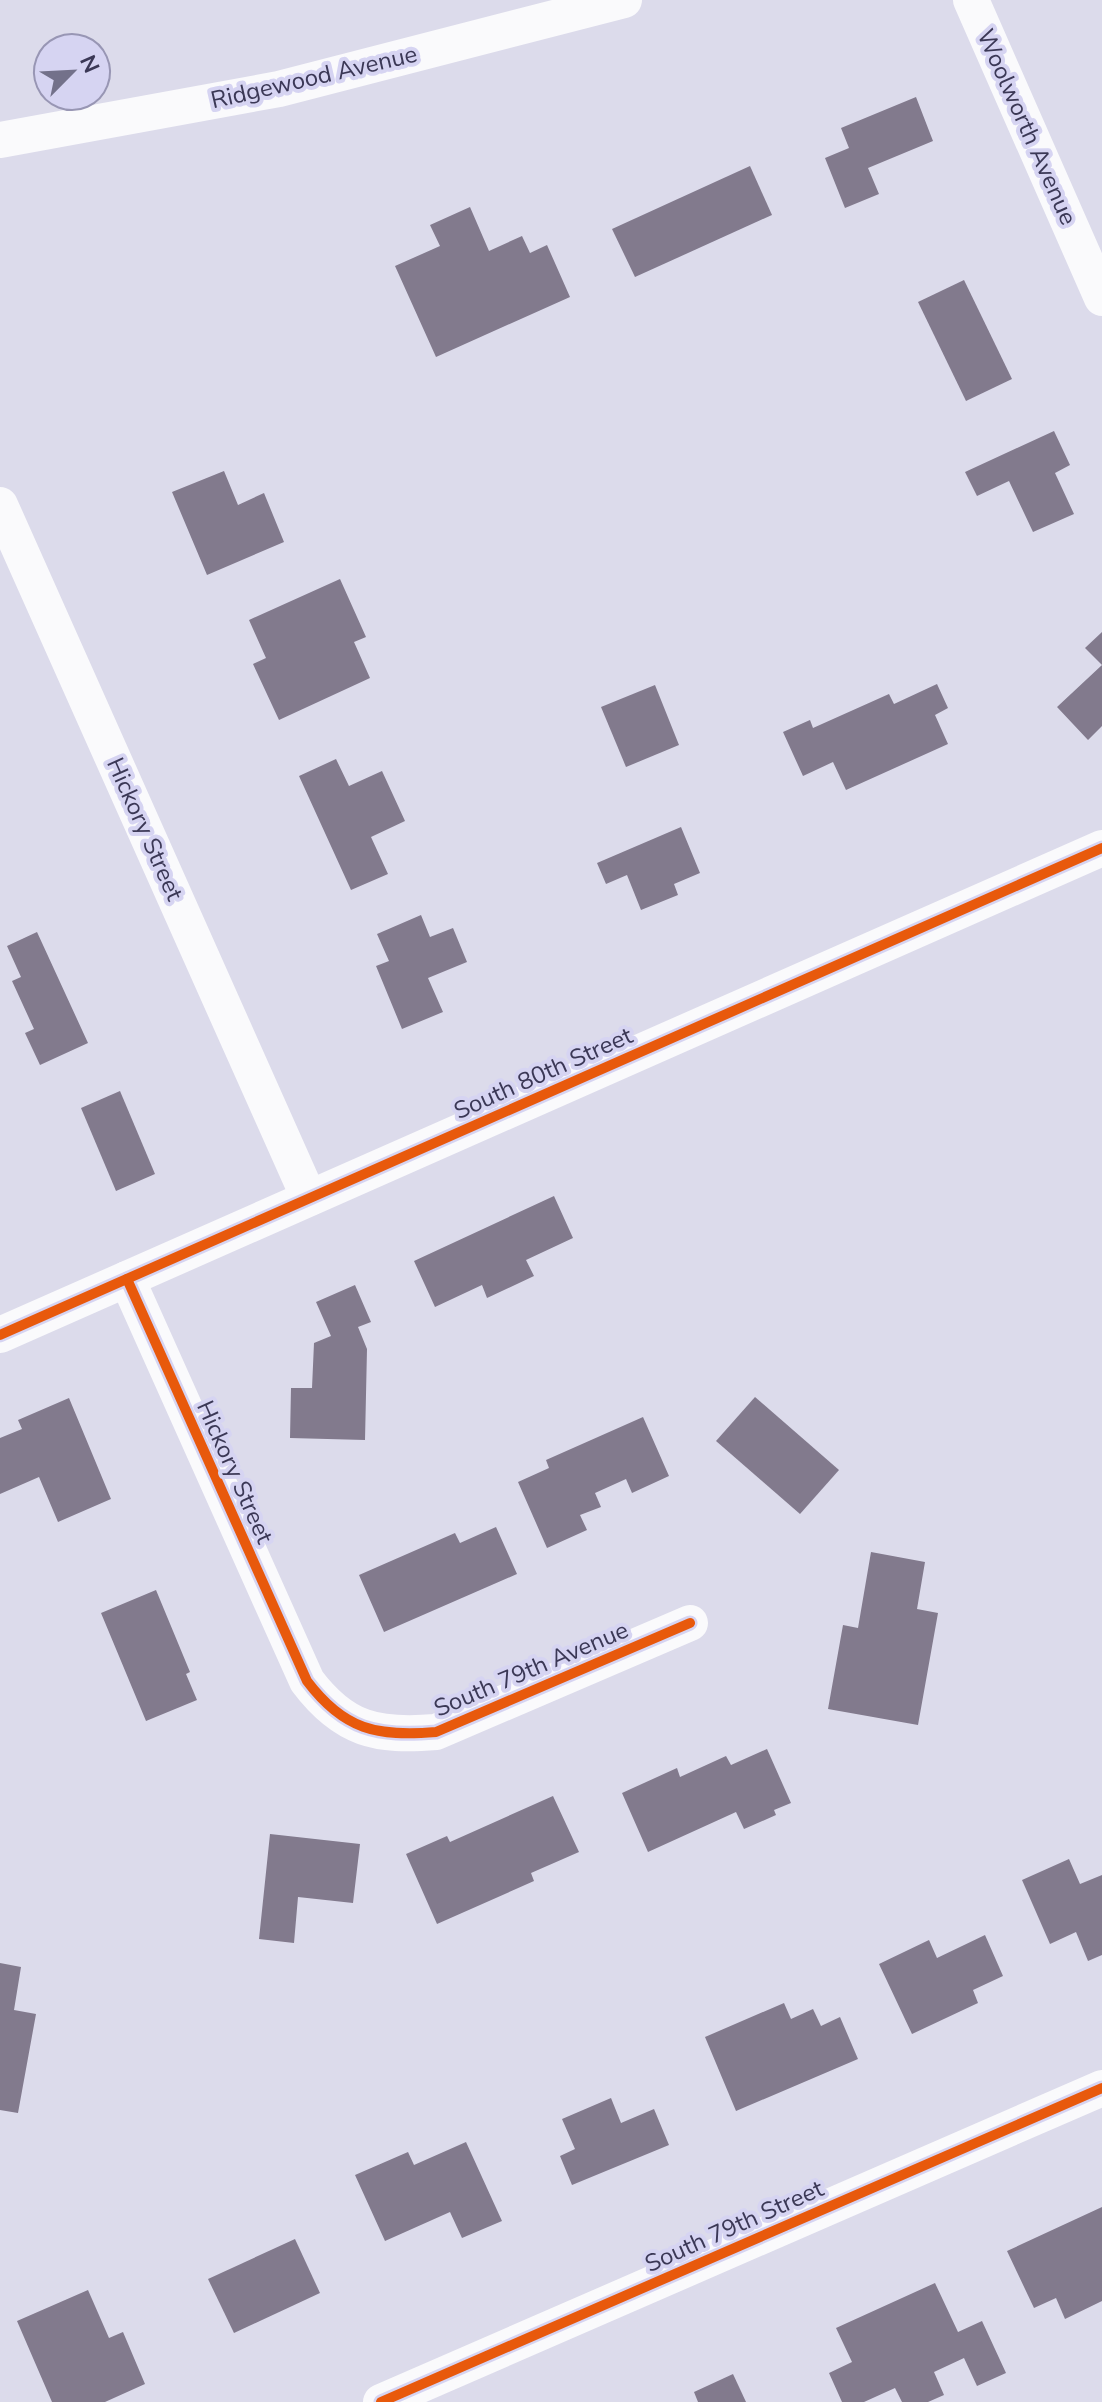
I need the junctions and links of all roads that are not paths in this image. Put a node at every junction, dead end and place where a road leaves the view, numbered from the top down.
1 (624, 0) edge
2 (971, 0) edge
3 (0, 140) edge
4 (1102, 298) edge
5 (0, 505) edge
6 (1102, 848) edge
7 (309, 1198) junction
8 (127, 1279) junction
9 (0, 1335) edge
10 (690, 1623) dead end
11 (307, 1681) joint
12 (1102, 2088) edge
13 (381, 2402) edge

1 - 3 street, Ridgewood Avenue
2 - 4 street, Woolworth Avenue
5 - 7 street, Hickory Street
6 - 7 street, South 80th Street
7 - 8 street, South 80th Street
8 - 9 street, South 80th Street
8 - 11 street, Hickory Street
10 - 11 street, South 79th Avenue
12 - 13 street, South 79th Street

